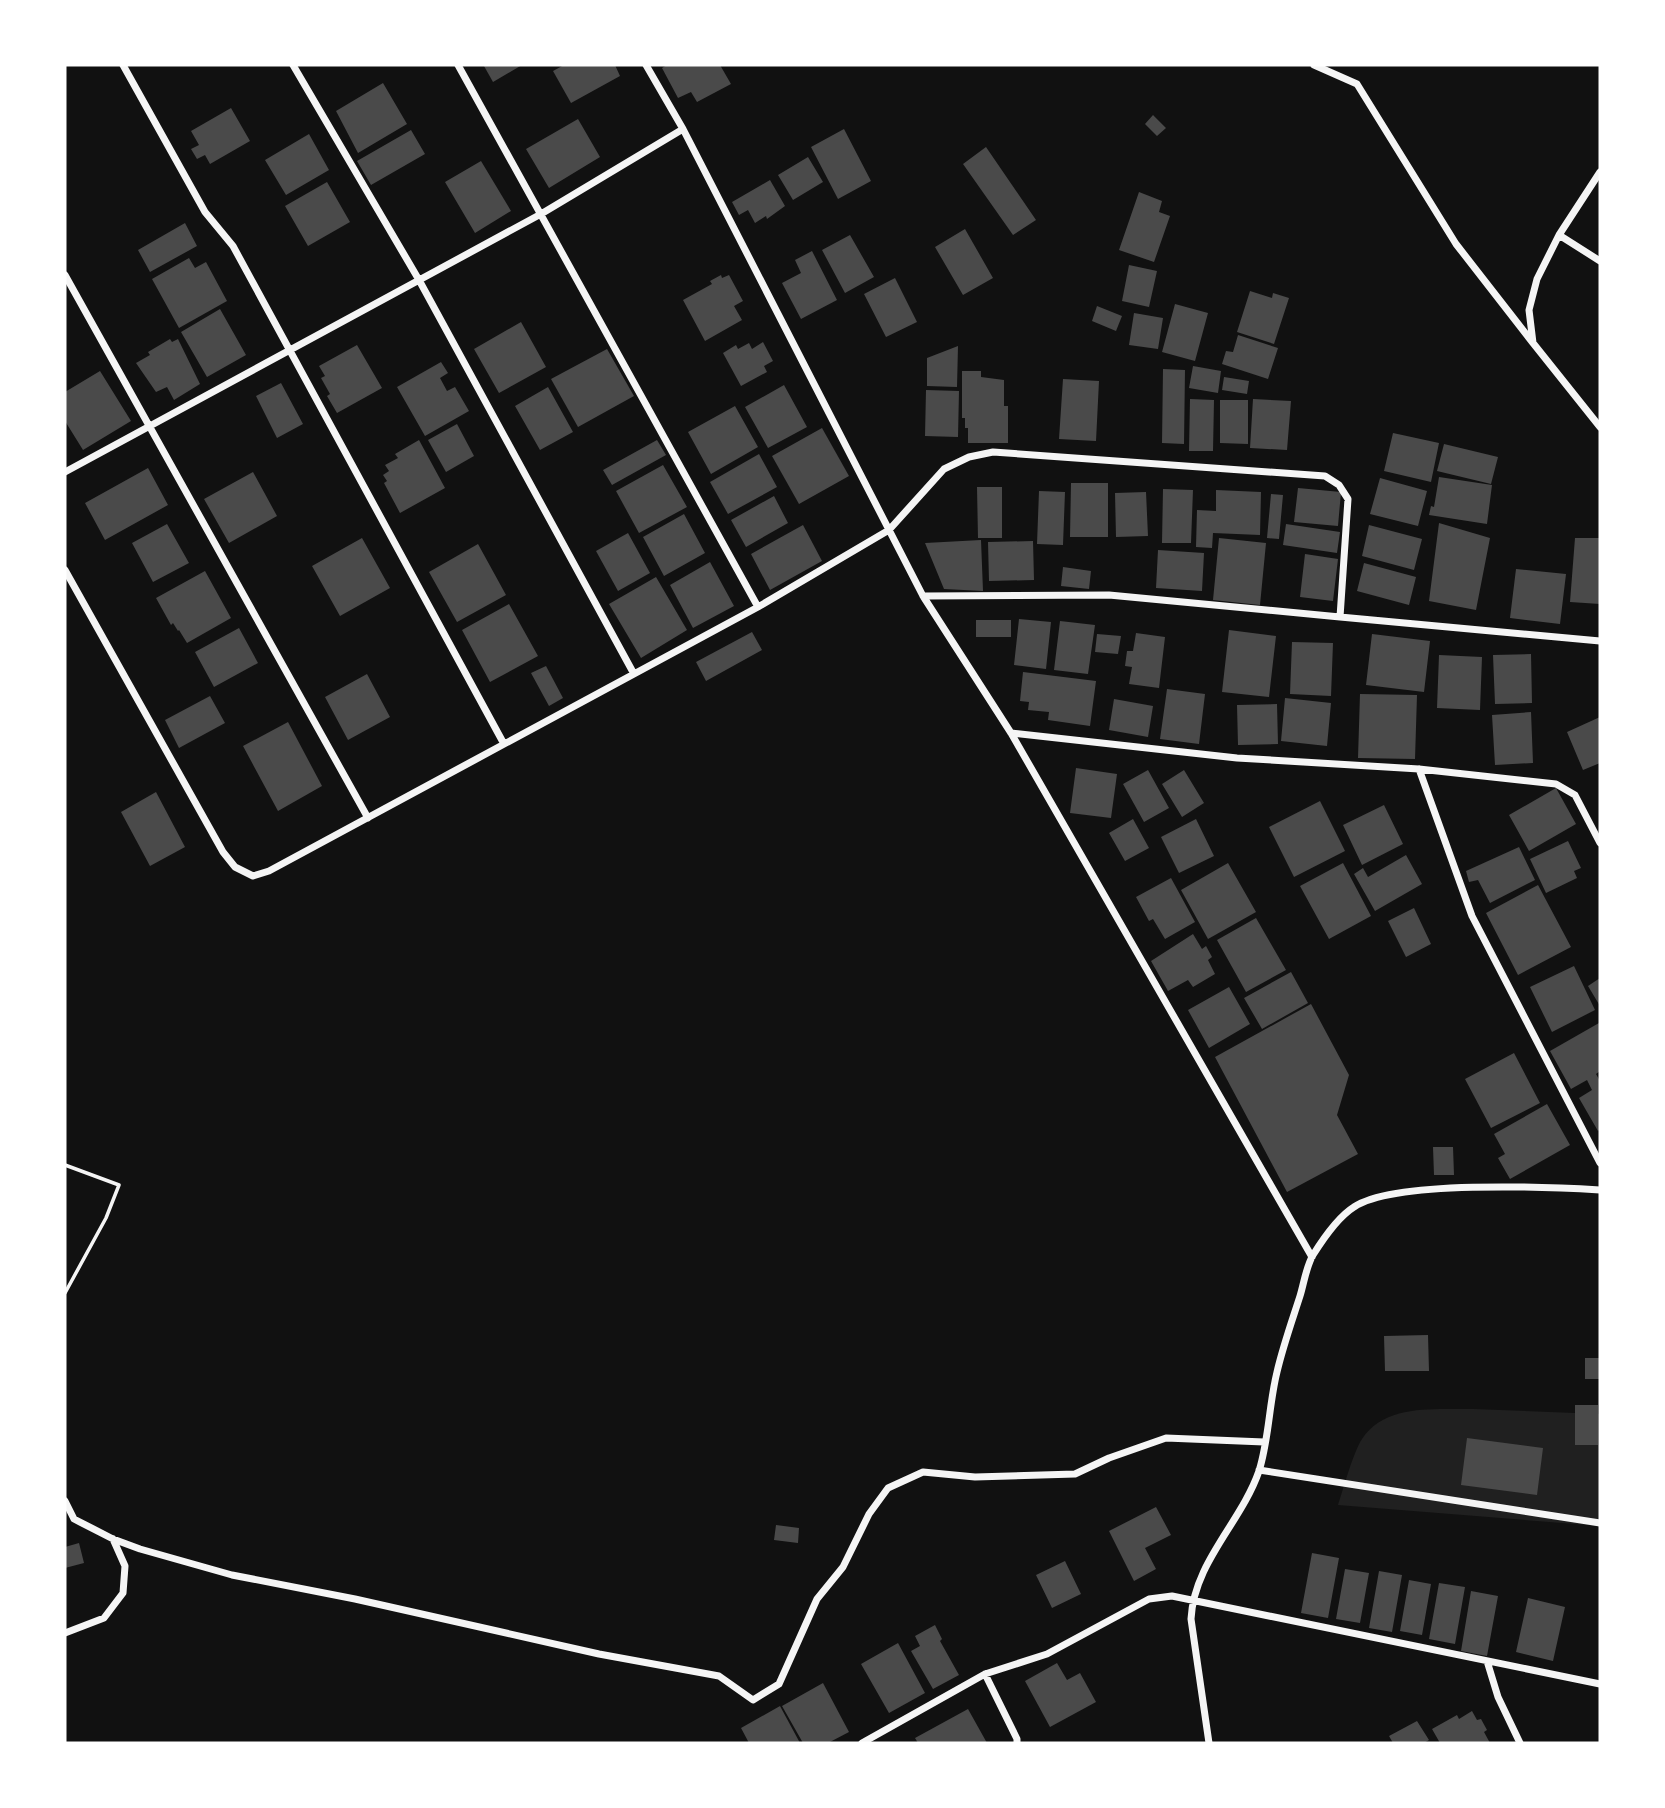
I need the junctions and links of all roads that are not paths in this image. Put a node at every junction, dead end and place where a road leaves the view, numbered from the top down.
1 (123, 65) edge
2 (293, 65) edge
3 (458, 65) edge
4 (646, 65) edge
5 (1314, 65) edge
6 (684, 130) junction
7 (1600, 172) edge
8 (541, 214) junction
9 (1559, 235) junction
10 (1600, 261) edge
11 (65, 275) edge
12 (419, 280) junction
13 (1533, 343) junction
14 (290, 350) junction
15 (148, 427) junction
16 (1600, 427) edge
17 (65, 472) edge
18 (889, 530) junction
19 (65, 570) edge
20 (923, 596) junction
21 (758, 607) junction
22 (1340, 617) junction
23 (1600, 640) edge
24 (634, 674) junction
25 (1011, 733) junction
26 (504, 744) junction
27 (1419, 769) junction
28 (369, 818) junction
29 (1600, 843) edge
30 (1600, 1163) edge
31 (1600, 1191) edge
32 (1312, 1257) junction
33 (1264, 1441) junction
34 (1259, 1470) junction
35 (65, 1501) edge
36 (1600, 1523) edge
37 (113, 1539) junction
38 (1192, 1600) junction
39 (65, 1633) edge
40 (1488, 1661) junction
41 (985, 1674) junction
42 (1600, 1684) edge
43 (862, 1743) edge
44 (1017, 1743) edge
45 (1209, 1743) edge
46 (1520, 1743) edge

1 - 14 street
2 - 12 street
3 - 8 street
4 - 6 street
5 - 13 street
6 - 8 street
6 - 18 street
7 - 9 street
8 - 12 street
8 - 21 street
9 - 10 street
9 - 13 street
11 - 15 street
12 - 14 street
12 - 24 street
13 - 16 street
14 - 15 street
14 - 26 street
15 - 17 street
15 - 28 street
18 - 20 street
18 - 21 street
18 - 22 street
19 - 28 street
20 - 22 street
20 - 25 street
21 - 24 street
22 - 23 street
24 - 26 street
25 - 27 street
25 - 32 street
26 - 28 street
27 - 29 street
27 - 30 street
31 - 32 street
32 - 33 street
33 - 34 street
33 - 37 street
34 - 36 street
34 - 38 street
35 - 37 street
37 - 39 street
38 - 40 street
38 - 41 street
38 - 45 street
40 - 42 street
40 - 46 street
41 - 43 street
41 - 44 street

